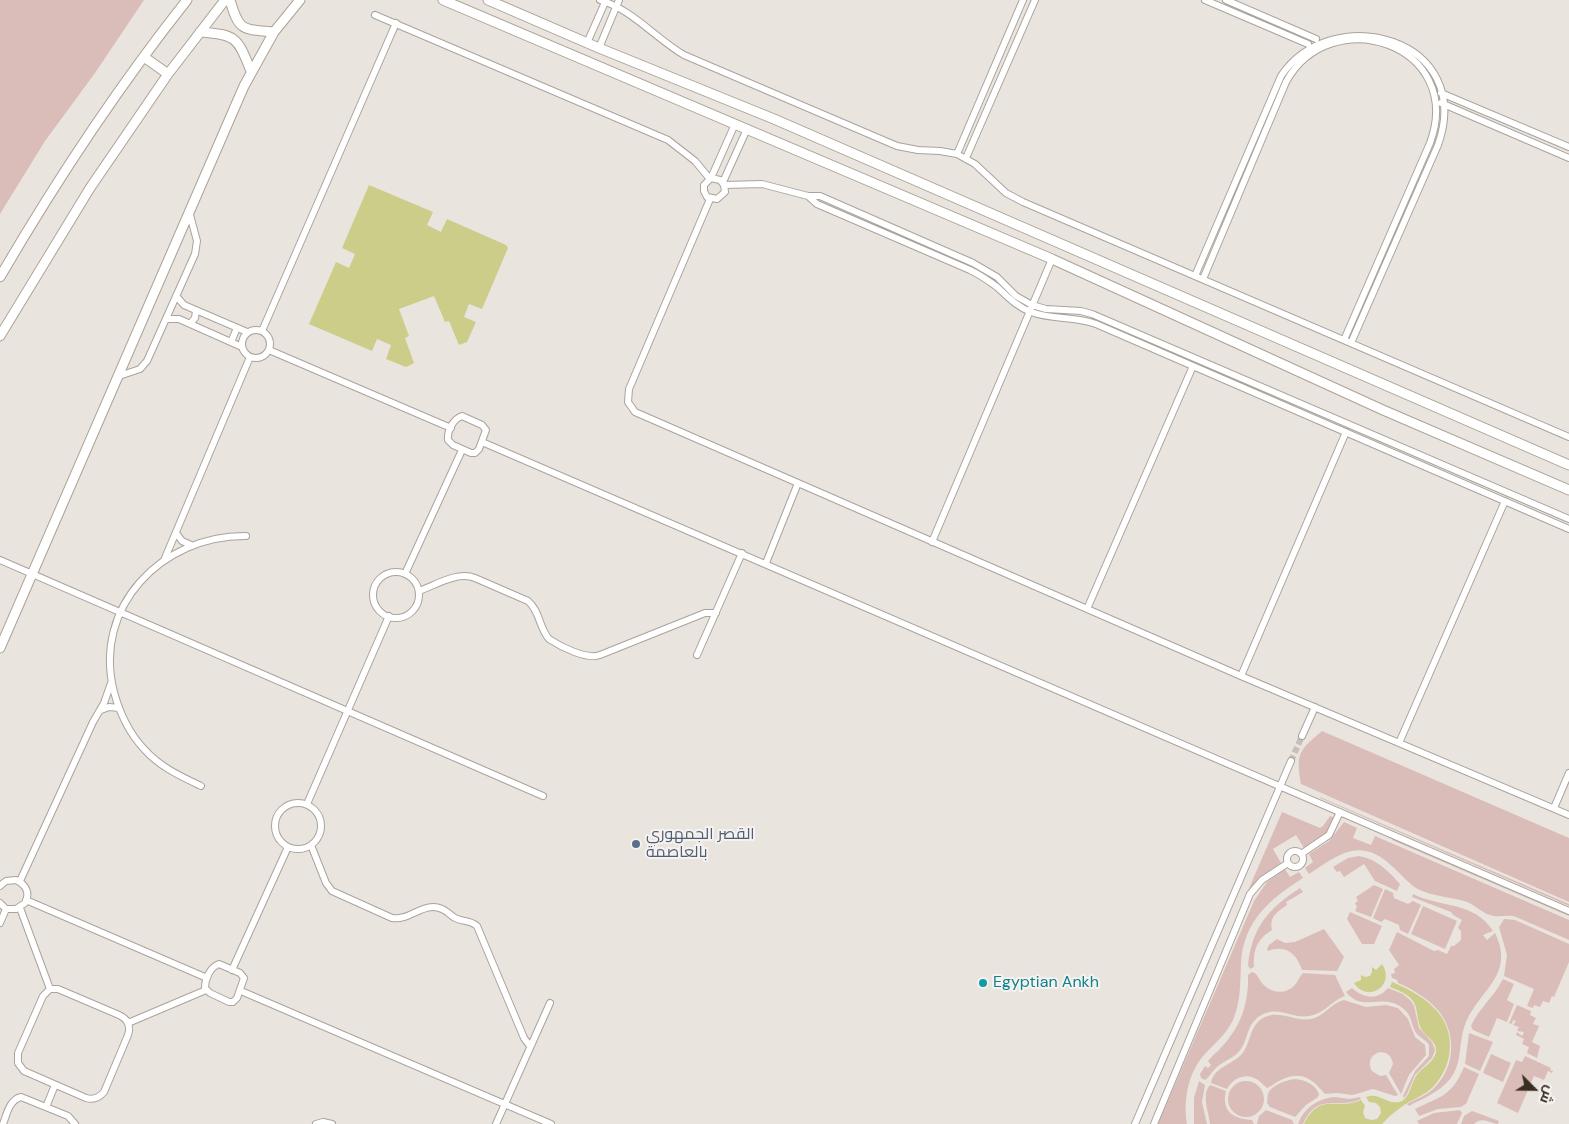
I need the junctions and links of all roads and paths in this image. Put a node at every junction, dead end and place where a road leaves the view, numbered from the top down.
1 (185, 0) edge
2 (225, 0) edge
3 (230, 0) edge
4 (300, 0) edge
5 (443, 0) edge
6 (488, 0) edge
7 (1023, 0) edge
8 (1035, 0) edge
9 (1205, 0) edge
10 (1226, 0) edge
11 (604, 1) edge
12 (617, 3) edge
13 (376, 15) dead end
14 (396, 23) junction
15 (200, 32) junction
16 (274, 32) junction
17 (1316, 36) junction
18 (587, 43) junction
19 (1306, 43) junction
20 (1320, 44) junction
21 (1415, 46) dead end
22 (599, 48) junction
23 (1313, 49) junction
24 (144, 57) junction
25 (251, 71) junction
26 (168, 74) junction
27 (1434, 93) junction
28 (1443, 94) junction
29 (1435, 101) junction
30 (1444, 104) junction
31 (735, 124) junction
32 (747, 129) junction
33 (1569, 147) edge
34 (957, 154) junction
35 (966, 158) junction
36 (1569, 158) edge
37 (904, 176) junction
38 (710, 179) junction
39 (724, 184) junction
40 (897, 193) junction
41 (710, 199) junction
42 (189, 211) junction
43 (1012, 224) junction
44 (1005, 240) junction
45 (1052, 259) junction
46 (1195, 276) junction
47 (0, 277) edge
48 (1204, 279) junction
49 (176, 296) junction
50 (1031, 309) junction
51 (196, 311) junction
52 (166, 318) junction
53 (190, 324) junction
54 (237, 328) junction
55 (262, 331) junction
56 (247, 332) junction
57 (0, 336) edge
58 (1344, 340) junction
59 (231, 342) junction
60 (1351, 343) junction
61 (242, 347) junction
62 (269, 350) junction
63 (250, 357) junction
64 (1194, 366) junction
65 (118, 376) junction
66 (451, 428) junction
67 (1346, 432) junction
68 (1569, 437) edge
69 (482, 442) junction
70 (462, 450) junction
71 (1569, 465) edge
72 (798, 483) junction
73 (1569, 490) edge
74 (1505, 501) junction
75 (1569, 519) edge
76 (1569, 529) edge
77 (176, 533) junction
78 (246, 536) dead end
79 (932, 542) junction
80 (191, 545) junction
81 (742, 553) junction
82 (165, 559) junction
83 (0, 560) edge
84 (766, 563) junction
85 (405, 574) junction
86 (32, 575) junction
87 (419, 591) junction
88 (1088, 609) junction
89 (120, 613) junction
90 (716, 613) junction
91 (389, 616) junction
92 (0, 648) edge
93 (698, 655) dead end
94 (1241, 676) junction
95 (112, 682) junction
96 (1314, 707) junction
97 (118, 708) junction
98 (100, 710) junction
99 (347, 710) junction
100 (1302, 736) tunnel mouth
101 (1399, 743) junction
102 (1291, 761) tunnel mouth
103 (1569, 773) edge
104 (201, 786) dead end
105 (1280, 786) junction
106 (543, 796) dead end
107 (307, 804) junction
108 (1554, 808) junction
109 (1340, 812) junction
110 (1569, 815) edge
111 (311, 845) junction
112 (288, 847) junction
113 (1301, 854) junction
114 (1288, 863) junction
115 (20, 881) junction
116 (1, 884) edge
117 (26, 900) junction
118 (0, 903) edge
119 (6, 908) junction
120 (20, 908) junction
121 (1569, 911) edge
122 (0, 923) edge
123 (232, 970) junction
124 (207, 978) junction
125 (50, 989) junction
126 (206, 990) junction
127 (240, 990) junction
128 (550, 1003) dead end
129 (128, 1023) junction
130 (530, 1046) junction
131 (56, 1085) junction
132 (505, 1104) junction
133 (46, 1107) junction
134 (3, 1124) edge
135 (74, 1124) edge
136 (316, 1124) edge
137 (332, 1124) edge
138 (496, 1124) edge
139 (552, 1124) edge
140 (1135, 1124) edge
141 (1154, 1124) edge

1 - 24 street
2 - 15 street
3 - 16 street
4 - 16 street
5 - 31 street
6 - 18 street
7 - 34 street
8 - 35 street
9 - 19 street
10 - 17 street
11 - 12 street
11 - 18 street
12 - 22 street
12 - 34 street
13 - 14 street
14 - 38 street
14 - 55 street
15 - 25 street
15 - 26 street
16 - 25 street
17 - 19 street
17 - 20 street
18 - 22 street
19 - 23 street
19 - 46 street
20 - 23 street
20 - 27 street
21 - 28 street
22 - 37 street
23 - 48 street
24 - 26 street
24 - 47 street
25 - 42 street
26 - 57 street
27 - 28 street
27 - 29 street
28 - 30 street
28 - 33 street
29 - 30 street
29 - 58 street
30 - 36 street
30 - 60 street
31 - 32 street
31 - 38 street
32 - 39 street
32 - 40 street
34 - 35 street
35 - 46 street
37 - 40 street
37 - 43 street
38 - 39 street
38 - 41 street
39 - 41 street
39 - 50 street
40 - 44 street
41 - 72 street
42 - 49 street
42 - 65 street
43 - 44 street
43 - 71 street
44 - 45 street
45 - 50 street
45 - 73 street
46 - 48 street
48 - 58 street
49 - 51 street
49 - 52 street
50 - 64 street
50 - 75 street
50 - 79 street
51 - 53 street
51 - 54 street
52 - 53 street
52 - 65 street
53 - 59 street
54 - 56 street
54 - 59 street
55 - 56 street
55 - 62 street
56 - 61 street
58 - 60 street
59 - 61 street
60 - 68 street
61 - 63 street
62 - 63 street
62 - 66 street
63 - 77 street
64 - 67 street
64 - 88 street
65 - 86 street
66 - 69 street
66 - 70 street
67 - 74 street
67 - 94 street
69 - 70 street
69 - 81 street
70 - 85 street
72 - 79 street
72 - 84 street
74 - 76 street
74 - 101 street
77 - 80 street
77 - 82 street
78 - 80 street
79 - 88 street
80 - 82 street
81 - 84 street
81 - 90 street
82 - 89 street
83 - 86 street
84 - 105 street
85 - 87 street
85 - 91 street
86 - 89 street
86 - 92 street
87 - 90 street
87 - 91 street
88 - 94 street
89 - 95 street
89 - 99 street
90 - 93 street
91 - 99 street
94 - 96 street
95 - 97 street
95 - 98 street
96 - 100 street
96 - 101 street
97 - 98 street
97 - 104 street
98 - 115 street
99 - 106 street
99 - 107 street
101 - 108 street
102 - 105 street
103 - 108 street
105 - 109 street
105 - 140 street
107 - 111 street
107 - 112 street
108 - 110 street
109 - 113 street
109 - 121 street
111 - 112 street
111 - 130 street
112 - 123 street
113 - 114 street
113 - 114 street
114 - 141 street
115 - 116 street
115 - 117 street
117 - 120 street
117 - 124 street
118 - 119 street
119 - 120 street
119 - 122 street
120 - 125 street
123 - 124 street
123 - 127 street
124 - 126 street
125 - 129 street
125 - 131 street
126 - 127 street
126 - 129 street
127 - 132 street
128 - 130 street
129 - 131 street
130 - 132 street
131 - 133 street
132 - 138 street
132 - 139 street
133 - 134 street
133 - 135 street
136 - 137 street

